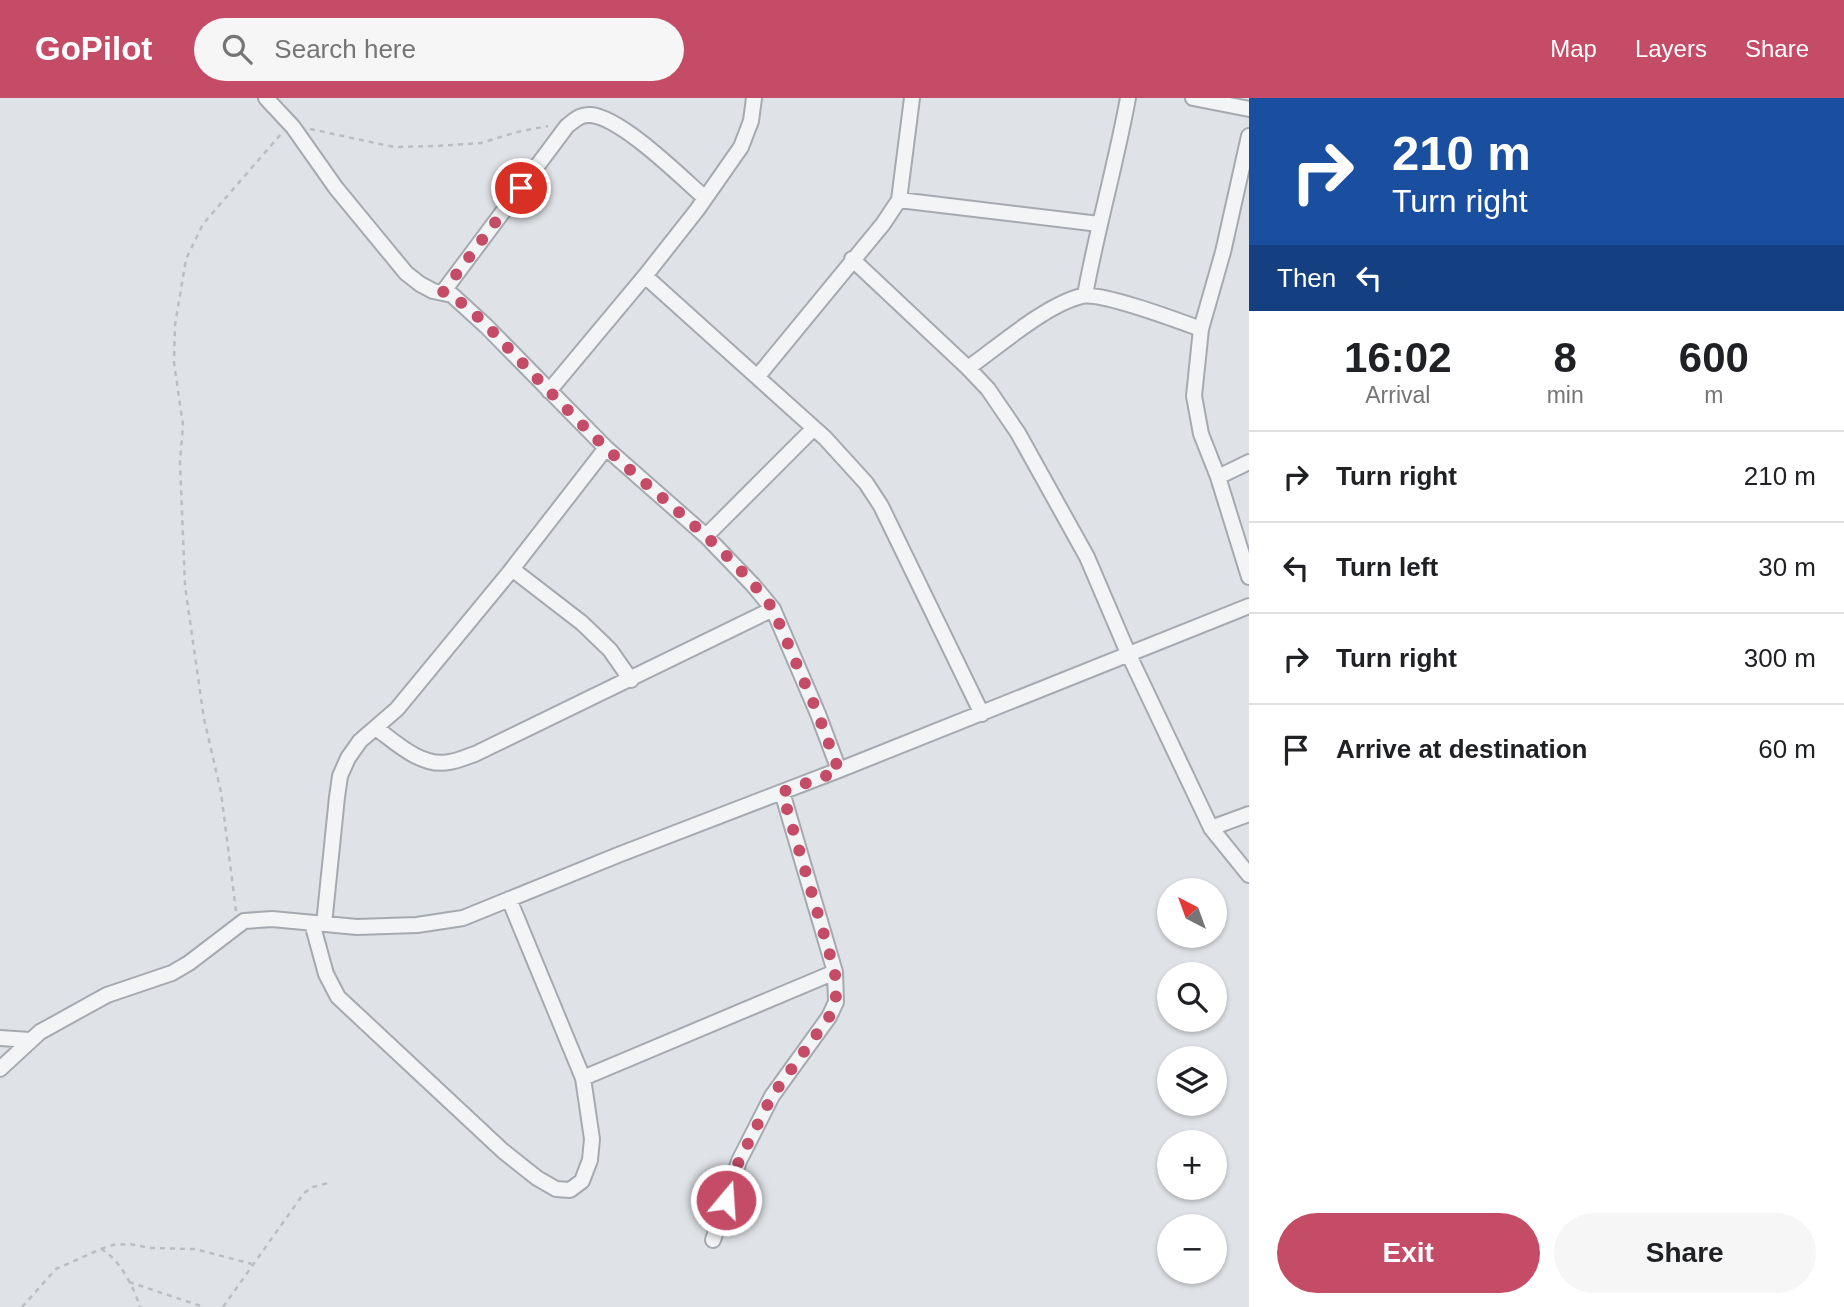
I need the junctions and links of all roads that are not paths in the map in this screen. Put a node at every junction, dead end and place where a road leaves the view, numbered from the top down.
1 (266, 98) edge
2 (754, 98) edge
3 (912, 98) edge
4 (1128, 98) edge
5 (1193, 98) edge
6 (1249, 109) edge
7 (1249, 136) edge
8 (705, 198) junction
9 (899, 200) junction
10 (1099, 225) junction
11 (852, 258) junction
12 (645, 276) junction
13 (443, 292) junction
14 (1085, 295) junction
15 (1201, 329) junction
16 (968, 368) junction
17 (758, 376) junction
18 (549, 391) junction
19 (814, 428) junction
20 (606, 448) junction
21 (1249, 462) edge
22 (1218, 477) junction
23 (706, 536) junction
24 (512, 569) junction
25 (1249, 577) edge
26 (1249, 606) edge
27 (773, 609) junction
28 (1128, 653) junction
29 (631, 680) junction
30 (982, 714) junction
31 (376, 727) junction
32 (839, 771) junction
33 (782, 792) junction
34 (1249, 814) edge
35 (1211, 828) junction
36 (1249, 875) edge
37 (509, 899) junction
38 (318, 924) junction
39 (835, 972) junction
40 (0, 1038) edge
41 (30, 1040) junction
42 (0, 1069) edge
43 (583, 1078) junction
44 (713, 1240) dead end

1 - 13 street
2 - 8 street
3 - 9 street
4 - 10 street
5 - 6 street
7 - 15 street
8 - 12 street
8 - 13 street
9 - 10 street
9 - 11 street
10 - 14 street
11 - 16 street
11 - 17 street
12 - 17 street
12 - 18 street
13 - 18 street
14 - 15 street
14 - 16 street
15 - 22 street
16 - 28 street
17 - 19 street
18 - 20 street
19 - 23 street
19 - 30 street
20 - 23 street
20 - 24 street
21 - 22 street
22 - 25 street
23 - 27 street
24 - 29 street
24 - 31 street
26 - 28 street
27 - 29 street
27 - 32 street
28 - 30 street
28 - 35 street
29 - 31 street
30 - 32 street
31 - 38 street
32 - 33 street
33 - 37 street
33 - 39 street
34 - 35 street
35 - 36 street
37 - 38 street
37 - 43 street
38 - 41 street
38 - 43 street
39 - 43 street
39 - 44 street
40 - 41 street
41 - 42 street

